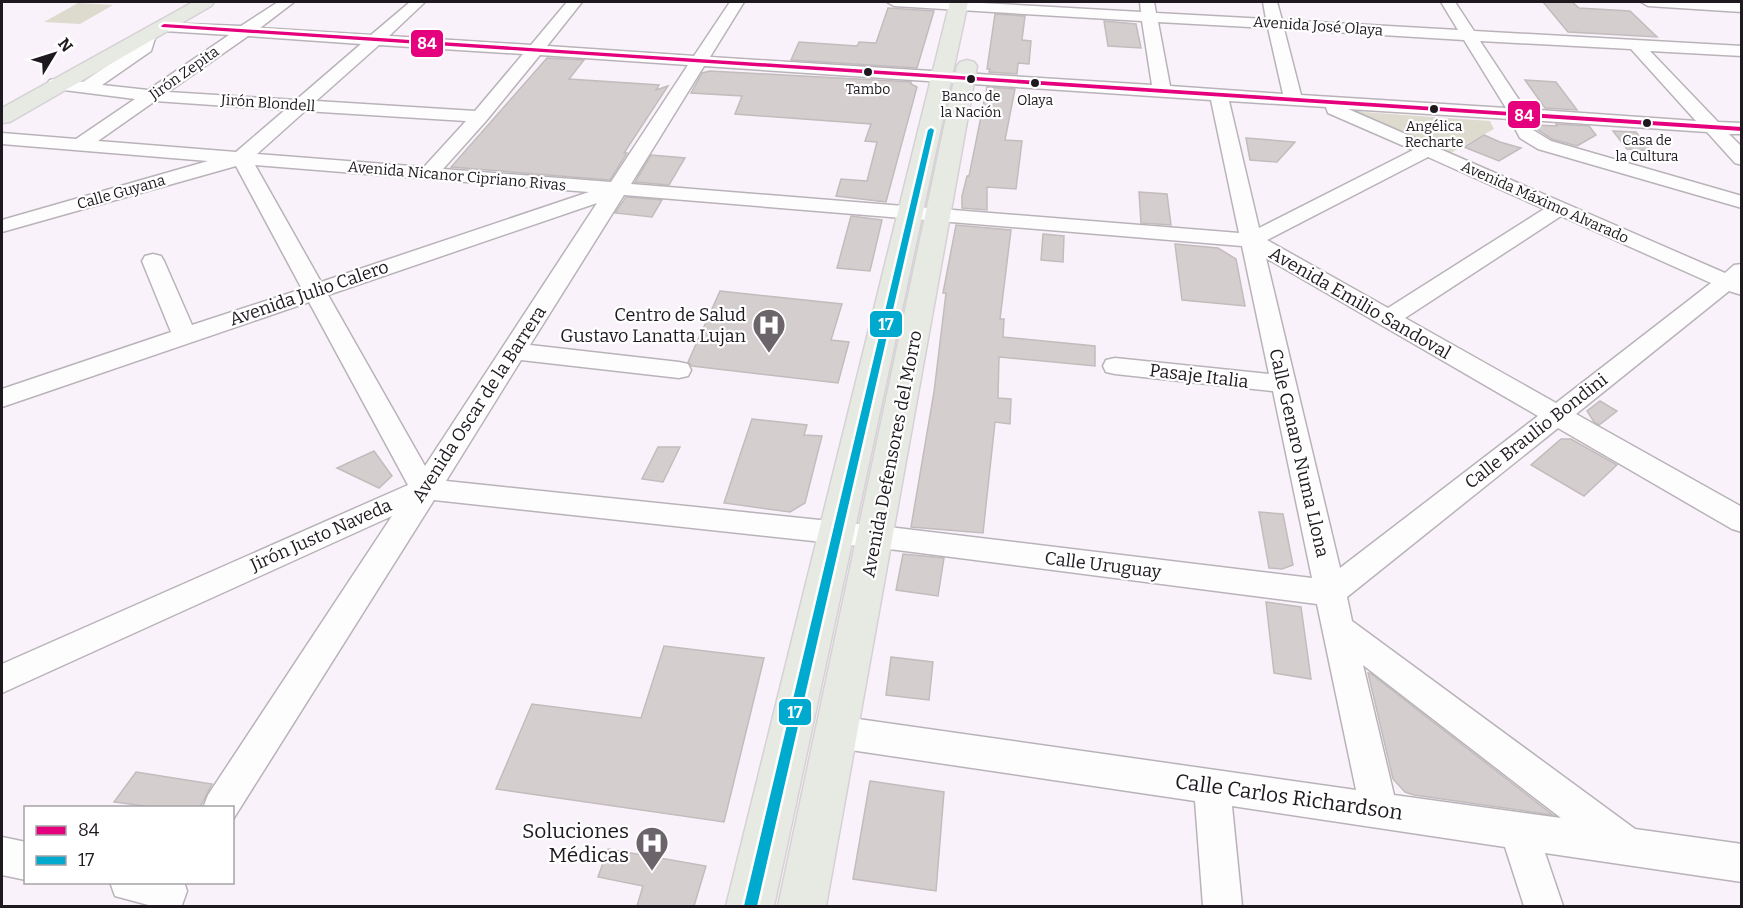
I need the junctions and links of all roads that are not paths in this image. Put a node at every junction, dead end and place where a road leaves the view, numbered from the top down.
1 (205, 2) edge
2 (287, 2) edge
3 (418, 2) edge
4 (575, 2) edge
5 (737, 2) edge
6 (894, 2) edge
7 (1270, 2) edge
8 (1448, 2) edge
9 (1648, 2) edge
10 (969, 8) edge
11 (1742, 8) edge
12 (1148, 9) edge
13 (1274, 23) junction
14 (156, 30) junction
15 (244, 32) junction
16 (1469, 36) junction
17 (375, 40) junction
18 (1636, 45) junction
19 (970, 46) dead end
20 (536, 51) junction
21 (1742, 51) edge
22 (699, 61) junction
23 (953, 78) junction
24 (56, 84) junction
25 (86, 88) junction
26 (1161, 91) junction
27 (1219, 95) junction
28 (151, 96) junction
29 (2, 98) edge
30 (1293, 99) junction
31 (1316, 101) junction
32 (301, 105) junction
33 (1519, 114) junction
34 (2, 117) edge
35 (480, 117) junction
36 (1712, 127) junction
37 (1742, 129) edge
38 (2, 139) edge
39 (80, 145) junction
40 (1428, 150) junction
41 (241, 159) junction
42 (1742, 159) edge
43 (428, 174) junction
44 (616, 190) junction
45 (1742, 202) edge
46 (1560, 208) junction
47 (926, 213) junction
48 (2, 226) edge
49 (1251, 240) junction
50 (153, 261) dead end
51 (1737, 280) edge
52 (316, 291) junction
53 (1387, 319) junction
54 (184, 335) junction
55 (513, 351) junction
56 (1115, 366) dead end
57 (679, 370) dead end
58 (1282, 384) junction
59 (2, 398) edge
60 (1556, 415) junction
61 (424, 489) junction
62 (1742, 521) edge
63 (856, 535) junction
64 (1330, 593) junction
65 (1338, 628) junction
66 (2, 679) edge
67 (837, 732) junction
68 (1212, 786) junction
69 (222, 806) edge
70 (1379, 810) junction
71 (1519, 831) junction
72 (1628, 847) junction
73 (2, 856) edge
74 (24, 861) edge
75 (1742, 863) edge
76 (136, 884) edge
77 (167, 893) edge
78 (750, 906) edge
79 (802, 906) edge
80 (1221, 906) edge
81 (1543, 906) edge

1 - 14 main road
2 - 15 street, Jirón Zepita
3 - 17 street
4 - 20 street
5 - 22 street, Avenida Oscar de la Barrera
6 - 10 street, Avenida José Olaya
7 - 13 street
8 - 16 street
9 - 11 street
10 - 12 street, Avenida José Olaya
10 - 23 main road, Avenida Defensores del Morro
12 - 13 street, Avenida José Olaya
12 - 26 street
13 - 16 street, Avenida José Olaya
13 - 30 street
14 - 15 street
14 - 24 main road
14 - 25 street
15 - 17 street
15 - 28 street, Jirón Zepita
16 - 18 street, Avenida José Olaya
16 - 33 street
17 - 20 street
17 - 32 street
18 - 21 street, Avenida José Olaya
18 - 36 street
19 - 23 main road, Avenida Defensores del Morro
20 - 22 street
20 - 35 street
22 - 23 street
22 - 44 street, Avenida Oscar de la Barrera
23 - 26 street
23 - 47 main road, Avenida Defensores del Morro
24 - 25 street, Jirón Blondell
24 - 29 main road
24 - 34 main road
25 - 28 street, Jirón Blondell
26 - 27 street
27 - 30 street
27 - 49 street, Calle Genaro Numa Llona
28 - 32 street, Jirón Blondell
28 - 39 street, Jirón Zepita
30 - 31 street
31 - 33 street
31 - 40 street, Avenida Máximo Alvarado
32 - 35 street, Jirón Blondell
32 - 41 street
33 - 36 street
33 - 45 street
35 - 43 street
36 - 37 street
36 - 42 street
38 - 39 street, Avenida Nicanor Cipriano Rivas
39 - 41 street, Avenida Nicanor Cipriano Rivas
40 - 46 street, Avenida Máximo Alvarado
40 - 49 street
41 - 43 street, Avenida Nicanor Cipriano Rivas
41 - 48 street, Calle Guyana
41 - 52 street
43 - 44 street, Avenida Nicanor Cipriano Rivas
44 - 47 street, Avenida Nicanor Cipriano Rivas
44 - 52 street, Avenida Julio Calero
44 - 55 street, Avenida Oscar de la Barrera
46 - 51 street, Avenida Máximo Alvarado
46 - 53 street
47 - 49 street, Avenida Emilio Sandoval
47 - 63 main road, Avenida Defensores del Morro
47 - 63 main road, Avenida Defensores del Morro
49 - 53 street, Avenida Emilio Sandoval
49 - 58 street, Calle Genaro Numa Llona
50 - 54 street
51 - 60 street, Calle Braulio Bondini
52 - 54 street, Avenida Julio Calero
52 - 61 street
53 - 60 street, Avenida Emilio Sandoval
54 - 59 street, Avenida Julio Calero
55 - 57 street
55 - 61 street, Avenida Oscar de la Barrera
56 - 58 street, Pasaje Italia
58 - 64 street, Calle Genaro Numa Llona
60 - 62 street, Avenida Emilio Sandoval
60 - 64 street, Calle Braulio Bondini
61 - 63 street
61 - 66 street, Jirón Justo Naveda
61 - 69 street, Avenida Oscar de la Barrera
63 - 64 street, Calle Uruguay
63 - 67 main road, Avenida Defensores del Morro
63 - 78 main road, Avenida Defensores del Morro
64 - 65 street, Calle Genaro Numa Llona
65 - 70 street, Calle Genaro Numa Llona
65 - 72 street
67 - 68 street, Calle Carlos Richardson
67 - 79 main road, Avenida Defensores del Morro
68 - 70 street, Calle Carlos Richardson
68 - 80 street
70 - 71 street, Calle Carlos Richardson
71 - 72 street, Calle Carlos Richardson
71 - 81 street
72 - 75 street, Calle Carlos Richardson
73 - 74 street
76 - 77 street

